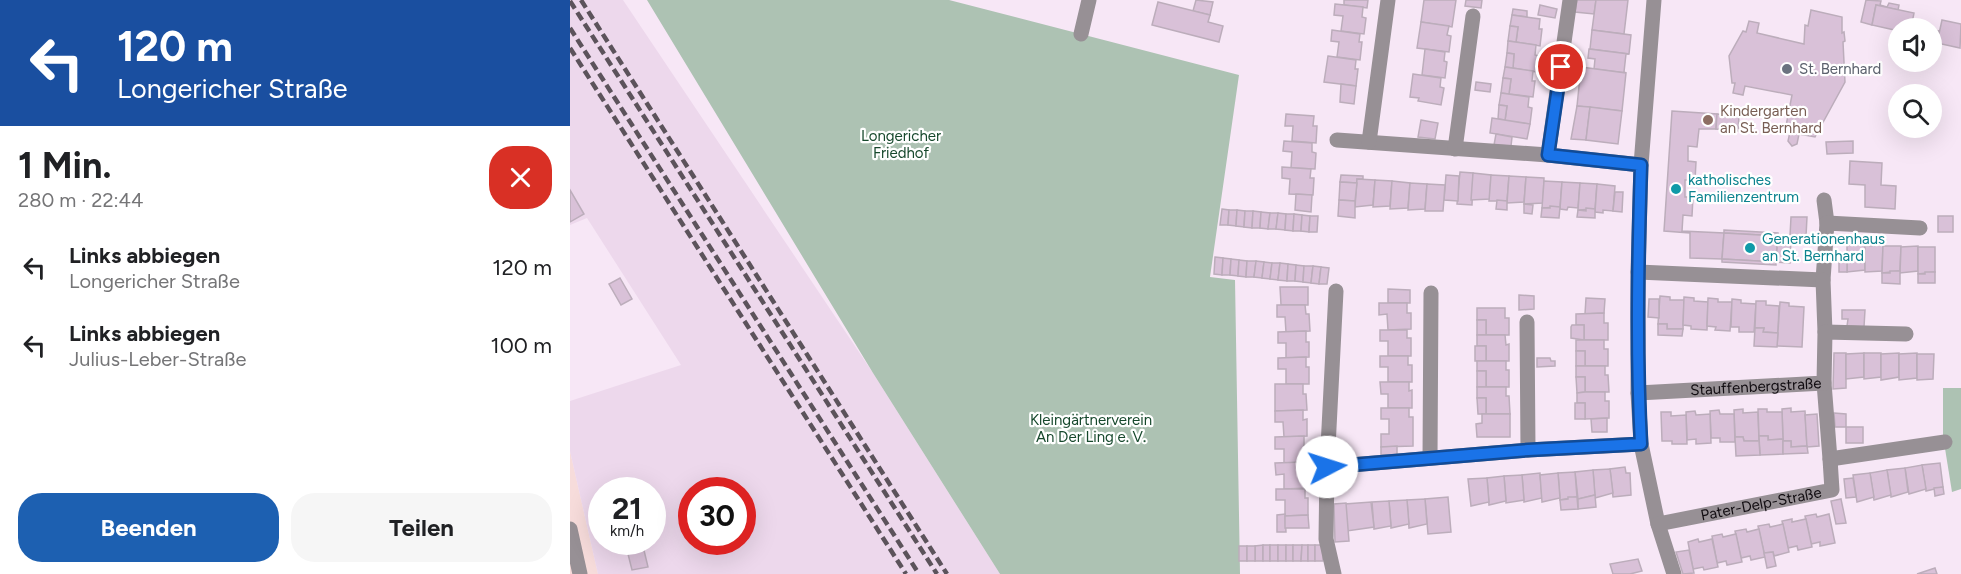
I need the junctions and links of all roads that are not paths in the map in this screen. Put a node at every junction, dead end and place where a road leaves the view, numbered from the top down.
1 (1089, 0) edge
2 (1388, 0) edge
3 (1570, 0) edge
4 (1654, 0) edge
5 (1473, 16) dead end
6 (1081, 34) dead end
7 (1337, 140) dead end
8 (1369, 142) junction
9 (1455, 149) junction
10 (1548, 155) junction
11 (1641, 165) junction
12 (1824, 200) dead end
13 (1827, 223) junction
14 (1920, 228) dead end
15 (1638, 272) junction
16 (1823, 280) junction
17 (1336, 291) dead end
18 (1431, 292) dead end
19 (1527, 322) dead end
20 (1824, 332) junction
21 (1906, 334) dead end
22 (1824, 383) junction
23 (1638, 393) junction
24 (1945, 442) dead end
25 (1641, 444) junction
26 (1528, 450) junction
27 (1430, 458) junction
28 (1830, 459) junction
29 (1327, 467) junction
30 (1658, 524) junction
31 (570, 529) edge
32 (580, 574) edge
33 (1335, 574) edge
34 (1674, 574) edge

1 - 6 street
2 - 8 street
3 - 10 street
4 - 11 street
5 - 9 street
7 - 8 street
8 - 9 street
9 - 10 street
10 - 11 street
11 - 15 street
12 - 13 street, Stauffenbergstraße
13 - 14 street
13 - 16 street, Stauffenbergstraße
15 - 16 street
15 - 23 street
16 - 20 street, Stauffenbergstraße
17 - 29 street
18 - 27 street
19 - 26 street
20 - 21 street
20 - 22 street, Stauffenbergstraße
22 - 23 street, Stauffenbergstraße
22 - 28 street, Pater-Delp-Straße
23 - 25 street
24 - 28 street
25 - 26 street
25 - 30 street
26 - 27 street
27 - 29 street
28 - 30 street, Pater-Delp-Straße
29 - 33 street
30 - 34 street
31 - 32 street

